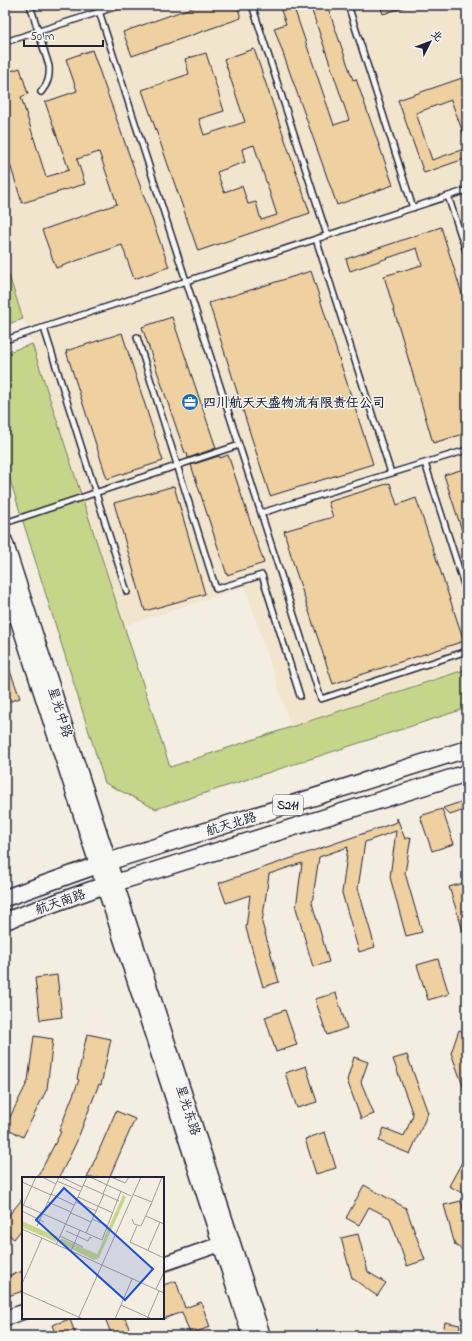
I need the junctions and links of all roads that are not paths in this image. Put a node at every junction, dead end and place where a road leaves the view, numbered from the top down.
1 (30, 5) edge
2 (97, 5) edge
3 (121, 5) edge
4 (252, 5) edge
5 (348, 5) edge
6 (99, 12) junction
7 (38, 32) junction
8 (5, 42) edge
9 (41, 92) dead end
10 (467, 190) edge
11 (448, 196) junction
12 (412, 208) junction
13 (327, 236) junction
14 (316, 239) junction
15 (467, 254) edge
16 (186, 281) junction
17 (44, 328) junction
18 (136, 337) dead end
19 (5, 340) edge
20 (239, 445) junction
21 (467, 450) edge
22 (425, 463) junction
23 (177, 466) junction
24 (391, 473) junction
25 (96, 492) junction
26 (261, 513) junction
27 (5, 522) edge
28 (5, 541) edge
29 (5, 581) edge
30 (127, 592) dead end
31 (467, 594) edge
32 (467, 651) edge
33 (300, 696) dead end
34 (467, 749) edge
35 (467, 773) edge
36 (104, 863) junction
37 (110, 884) junction
38 (5, 898) edge
39 (5, 921) edge
40 (221, 1244) junction
41 (164, 1264) edge
42 (22, 1312) edge
43 (5, 1318) edge
44 (250, 1336) edge
45 (263, 1336) edge

1 - 7 lane
2 - 6 lane
3 - 6 lane
4 - 13 lane
5 - 12 lane
6 - 7 lane
6 - 16 lane
7 - 8 lane
7 - 9 lane
10 - 11 lane
11 - 12 lane
11 - 15 lane
12 - 13 lane
13 - 14 lane
14 - 16 lane
14 - 24 lane
16 - 17 lane
16 - 20 lane
17 - 19 lane
17 - 25 lane
18 - 23 lane
20 - 23 lane
20 - 26 lane
21 - 22 lane
22 - 24 lane
22 - 31 lane
23 - 25 lane
23 - 33 lane
24 - 26 lane
25 - 27 lane
25 - 30 lane
26 - 32 lane
28 - 36 main road, 星光中路
29 - 36 main road, 星光中路
34 - 36 main road, 航天北路 / S211
35 - 37 main road, 航天北路 / S211
36 - 37 main road, 星光中路
36 - 38 main road, 航天南路 / S211
37 - 39 main road, 航天南路 / S211
37 - 40 main road, 星光东路
37 - 45 main road, 星光东路
40 - 41 main road
40 - 44 main road, 星光东路
42 - 43 main road

